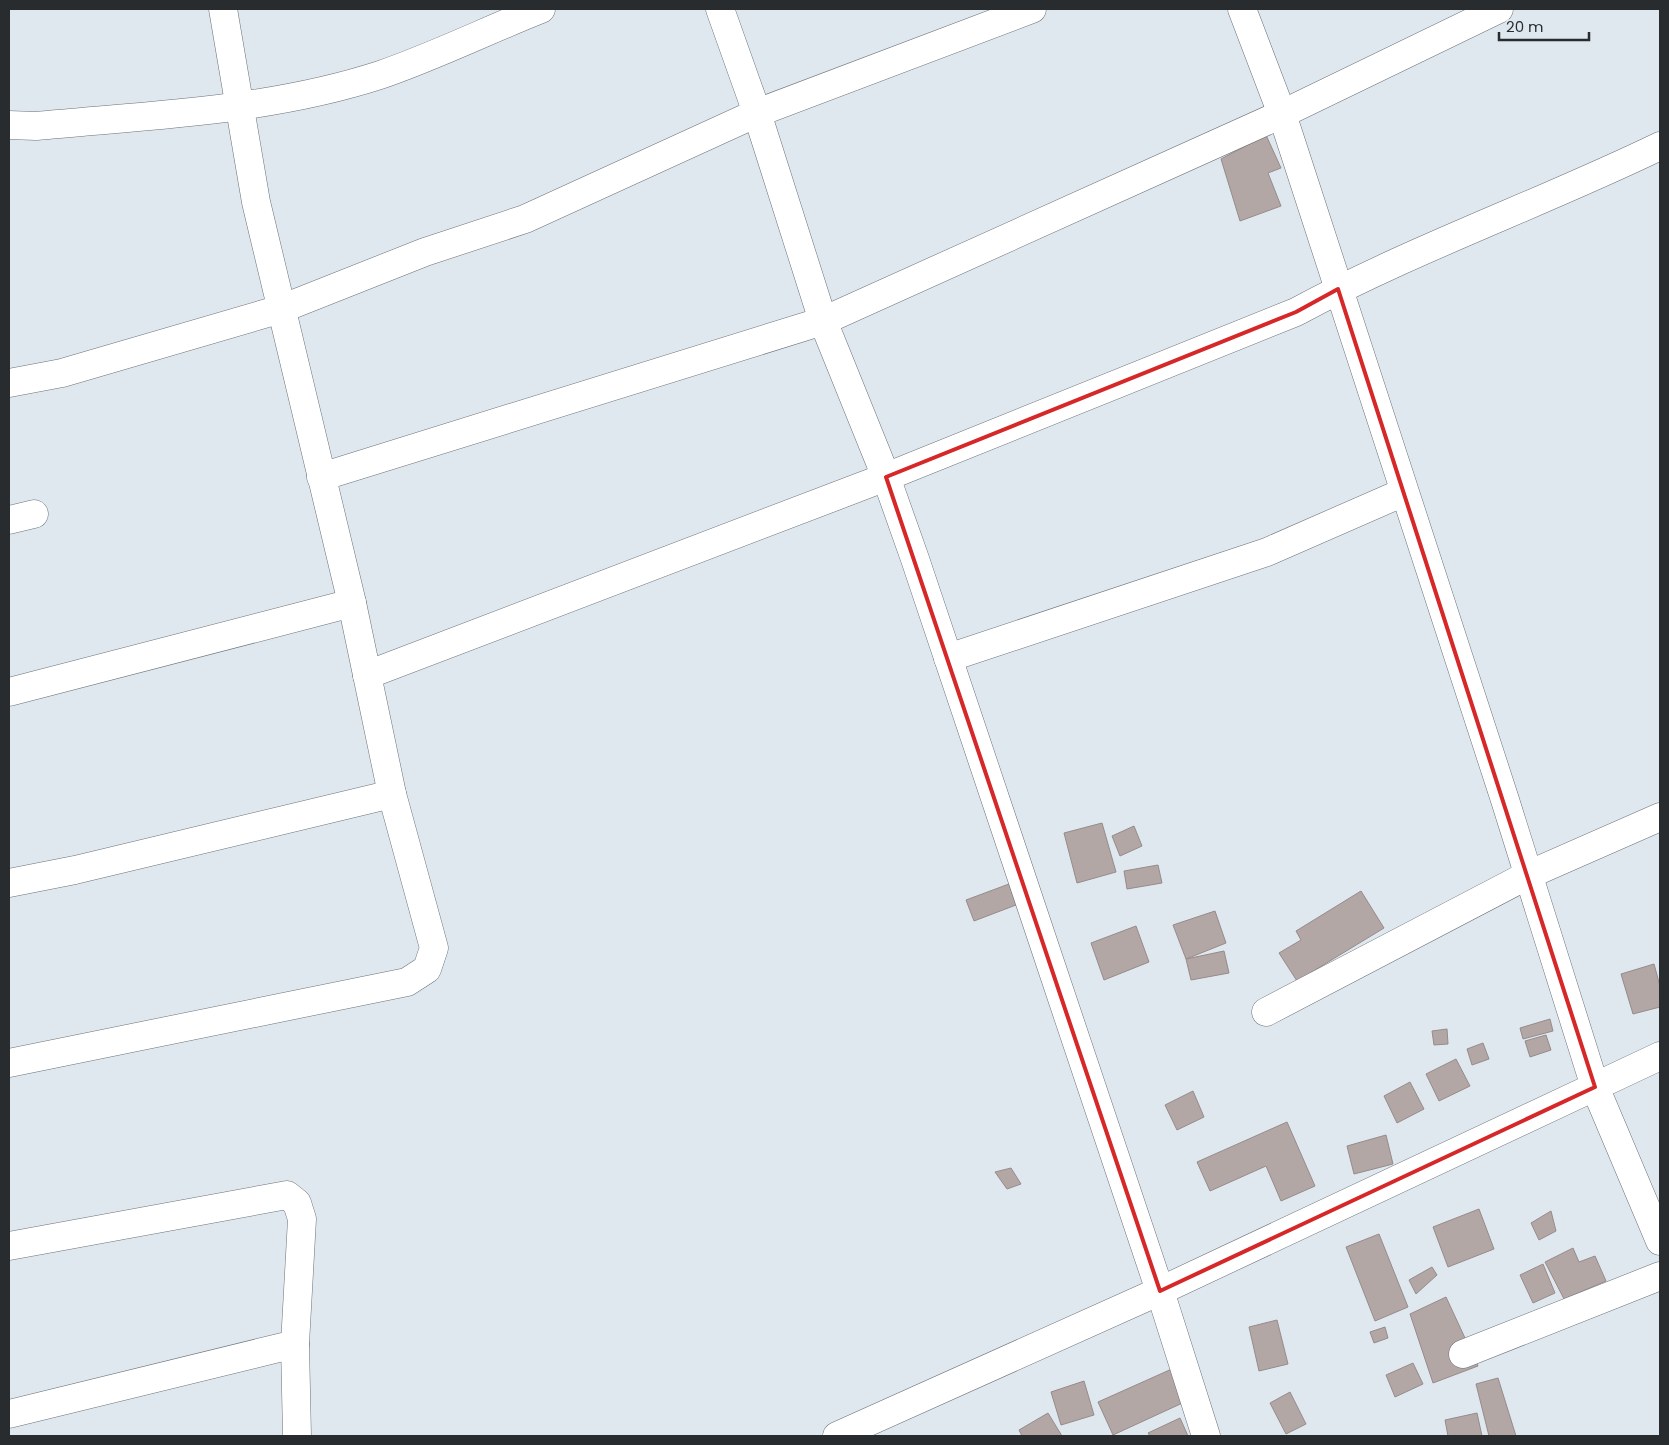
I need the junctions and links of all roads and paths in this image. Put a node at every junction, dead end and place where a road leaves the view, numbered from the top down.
1 (223, 9) edge
2 (541, 9) edge
3 (720, 9) edge
4 (1032, 9) edge
5 (1242, 9) edge
6 (1499, 9) edge
7 (238, 107) junction
8 (757, 113) junction
9 (1282, 114) junction
10 (9, 125) edge
11 (1660, 146) edge
12 (1338, 289) junction
13 (281, 309) junction
14 (823, 321) junction
15 (9, 383) edge
16 (321, 477) junction
17 (886, 477) junction
18 (1404, 492) junction
19 (352, 603) junction
20 (948, 658) junction
21 (367, 675) junction
22 (9, 692) edge
23 (392, 794) junction
24 (1660, 817) edge
25 (1528, 875) junction
26 (9, 883) edge
27 (1266, 1012) dead end
28 (1660, 1056) edge
29 (9, 1063) edge
30 (1595, 1087) junction
31 (1660, 1241) edge
32 (9, 1246) edge
33 (1660, 1276) edge
34 (1160, 1291) junction
35 (295, 1344) junction
36 (1463, 1354) dead end
37 (9, 1414) edge
38 (297, 1436) edge
39 (837, 1436) edge
40 (1206, 1436) edge

1 - 7 street
2 - 7 street
3 - 8 street
4 - 8 street
5 - 9 street
6 - 9 street
7 - 10 street
7 - 13 street
8 - 13 street
8 - 14 street
9 - 12 street
9 - 14 street
11 - 12 street
12 - 17 street
12 - 18 street
13 - 15 street
13 - 16 street
14 - 16 street
14 - 17 street
16 - 19 street
17 - 20 street
17 - 21 street
18 - 20 street
18 - 25 street
19 - 21 street
19 - 22 street
20 - 34 street
21 - 23 street
23 - 26 street
23 - 29 street
24 - 25 street
25 - 27 street
25 - 30 street
28 - 30 street
30 - 31 street
30 - 34 street
32 - 35 street
33 - 36 street
34 - 39 street
34 - 40 street
35 - 37 street
35 - 38 street

